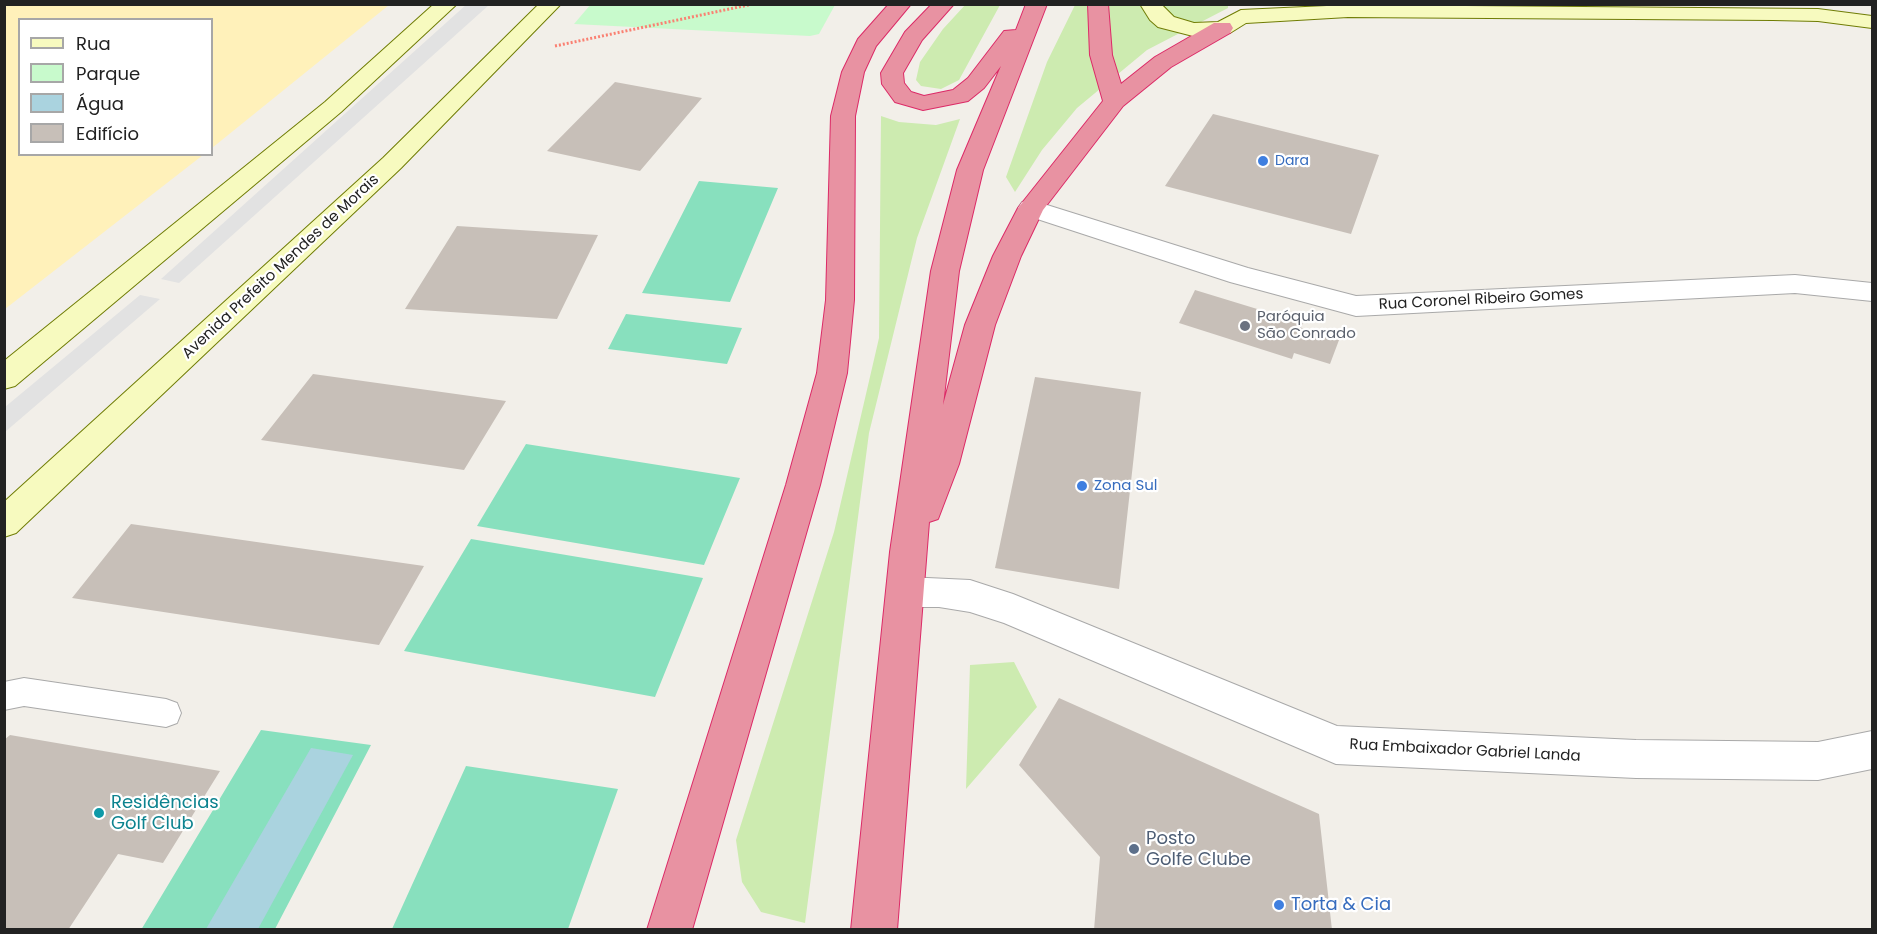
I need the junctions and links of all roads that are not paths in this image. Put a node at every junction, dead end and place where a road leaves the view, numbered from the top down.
1 (447, 4) edge
2 (551, 4) edge
3 (901, 4) edge
4 (944, 4) edge
5 (1098, 4) edge
6 (1150, 4) edge
7 (1305, 4) edge
8 (1037, 6) edge
9 (1348, 11) junction
10 (1235, 17) edge
11 (1872, 22) edge
12 (1115, 101) junction
13 (1031, 208) junction
14 (1872, 292) edge
15 (4, 378) edge
16 (4, 523) edge
17 (908, 552) junction
18 (906, 592) junction
19 (4, 696) edge
20 (166, 713) dead end
21 (1872, 750) edge
22 (669, 930) edge
23 (874, 930) edge

1 - 15 street
2 - 16 street, Avenida Prefeito Mendes de Morais
3 - 22 highway
4 - 8 highway
5 - 12 highway
6 - 10 street
7 - 9 street
8 - 17 highway
9 - 10 street
9 - 11 street
10 - 12 highway
12 - 13 highway
13 - 14 street, Rua Coronel Ribeiro Gomes
13 - 17 highway
17 - 18 highway
18 - 21 street, Rua Embaixador Gabriel Landa
18 - 23 highway
19 - 20 lane

